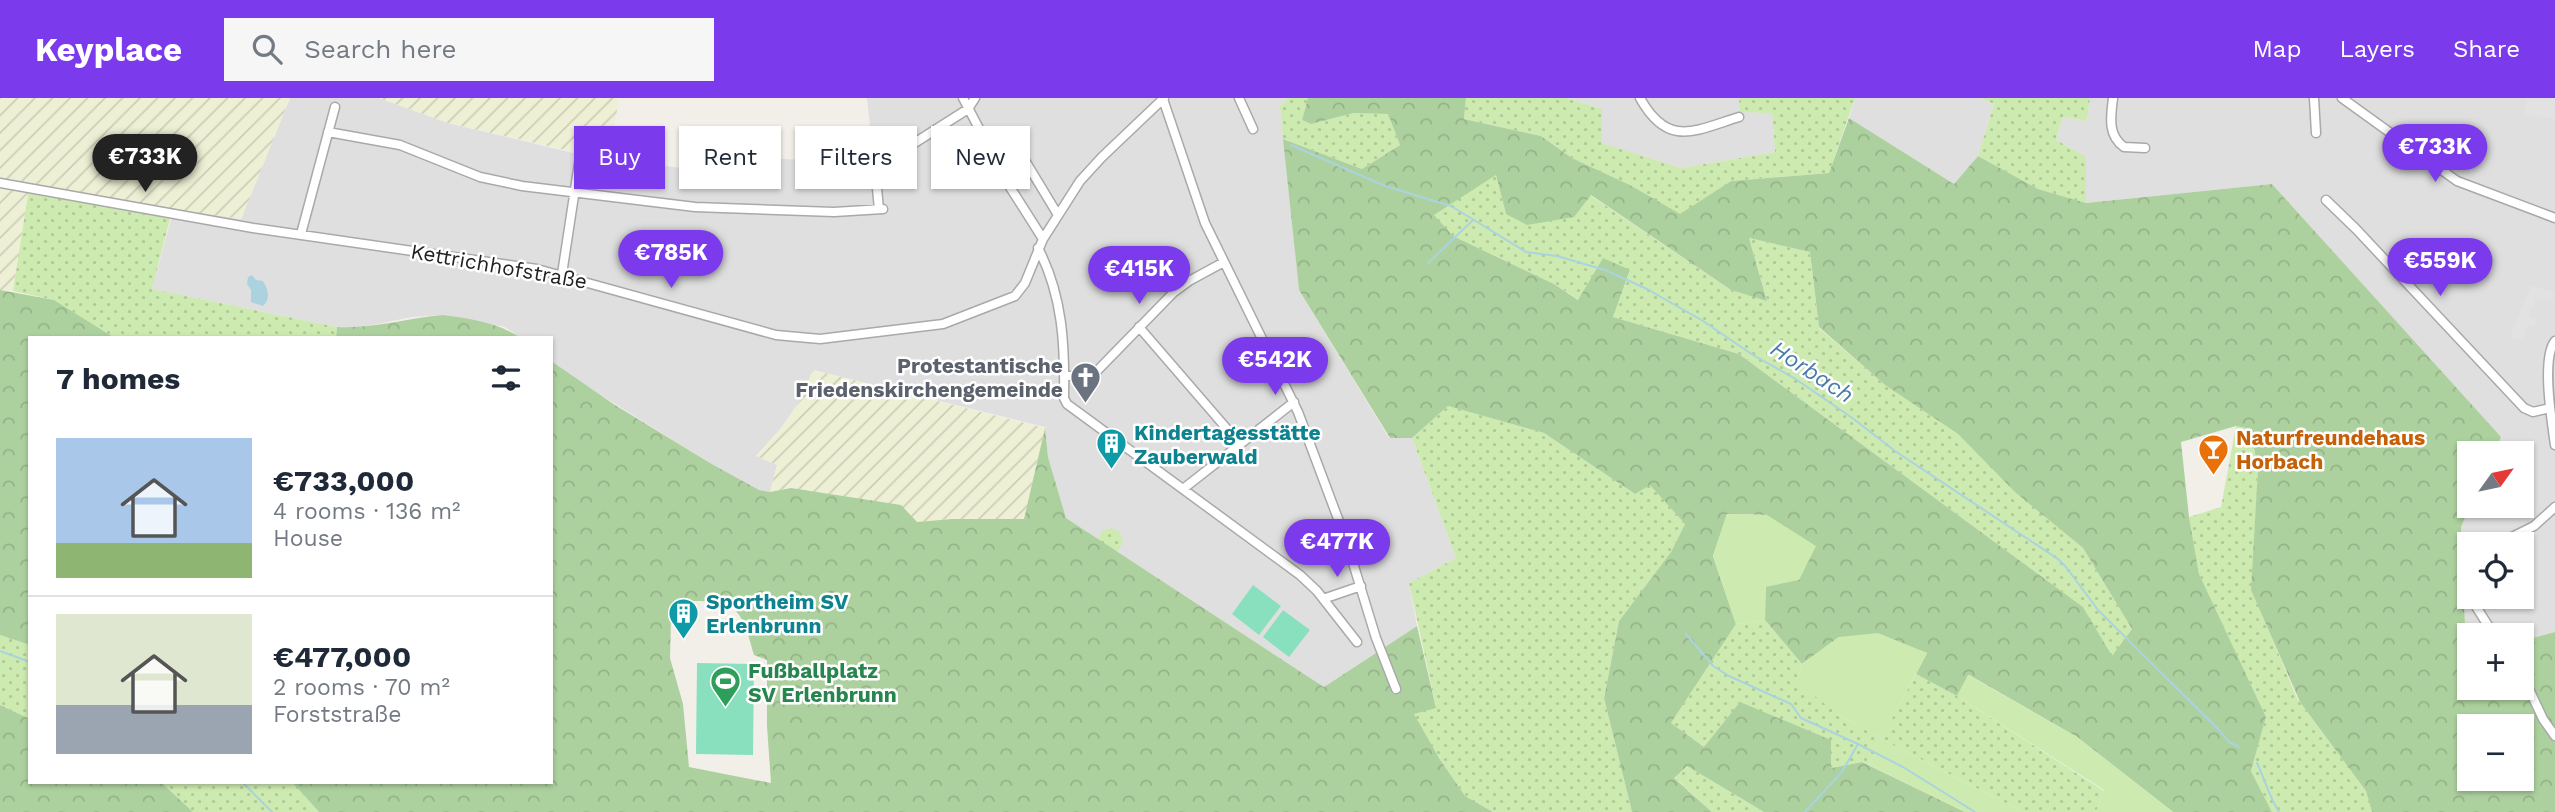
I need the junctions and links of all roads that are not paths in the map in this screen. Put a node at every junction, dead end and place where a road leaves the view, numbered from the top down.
1 (963, 98) edge
2 (975, 98) edge
3 (1239, 98) edge
4 (1640, 98) edge
5 (2113, 98) edge
6 (2314, 98) edge
7 (2342, 98) edge
8 (1163, 99) edge
9 (335, 107) dead end
10 (968, 109) junction
11 (1739, 117) dead end
12 (977, 126) edge
13 (1253, 129) dead end
14 (328, 132) junction
15 (2316, 133) dead end
16 (2145, 148) dead end
17 (1030, 168) edge
18 (0, 183) edge
19 (574, 188) edge
20 (1011, 189) edge
21 (573, 193) junction
22 (2326, 200) dead end
23 (1058, 215) junction
24 (2555, 218) edge
25 (301, 234) junction
26 (1043, 239) junction
27 (1038, 248) junction
28 (1224, 262) junction
29 (562, 274) junction
30 (1139, 327) junction
31 (2555, 341) edge
32 (1065, 376) junction
33 (1294, 402) junction
34 (2550, 408) junction
35 (1240, 444) junction
36 (2555, 445) edge
37 (1183, 489) junction
38 (2555, 508) edge
39 (2522, 532) edge
40 (1361, 586) junction
41 (1323, 599) junction
42 (1357, 642) dead end
43 (1396, 689) dead end
44 (2534, 700) edge
45 (2555, 736) edge

1 - 10 street
2 - 10 street
3 - 13 street
4 - 11 street
5 - 16 street
6 - 15 street
7 - 24 street
8 - 23 street, Kettrichhofstraße
8 - 28 street
9 - 14 street
10 - 12 street
10 - 21 street
14 - 21 street
14 - 25 street
17 - 23 street
18 - 25 street, Kettrichhofstraße
19 - 21 street
20 - 26 street
21 - 29 street
22 - 34 street
23 - 26 street, Kettrichhofstraße
25 - 29 street, Kettrichhofstraße
26 - 27 street, Kettrichhofstraße
27 - 29 street, Kettrichhofstraße
27 - 32 street
28 - 30 street
28 - 33 street
30 - 32 street
30 - 35 street
31 - 34 street
32 - 37 street
33 - 35 street
33 - 40 street
34 - 36 street
35 - 37 street
37 - 41 street
38 - 39 street
40 - 41 street
40 - 43 street
41 - 42 street
44 - 45 street

